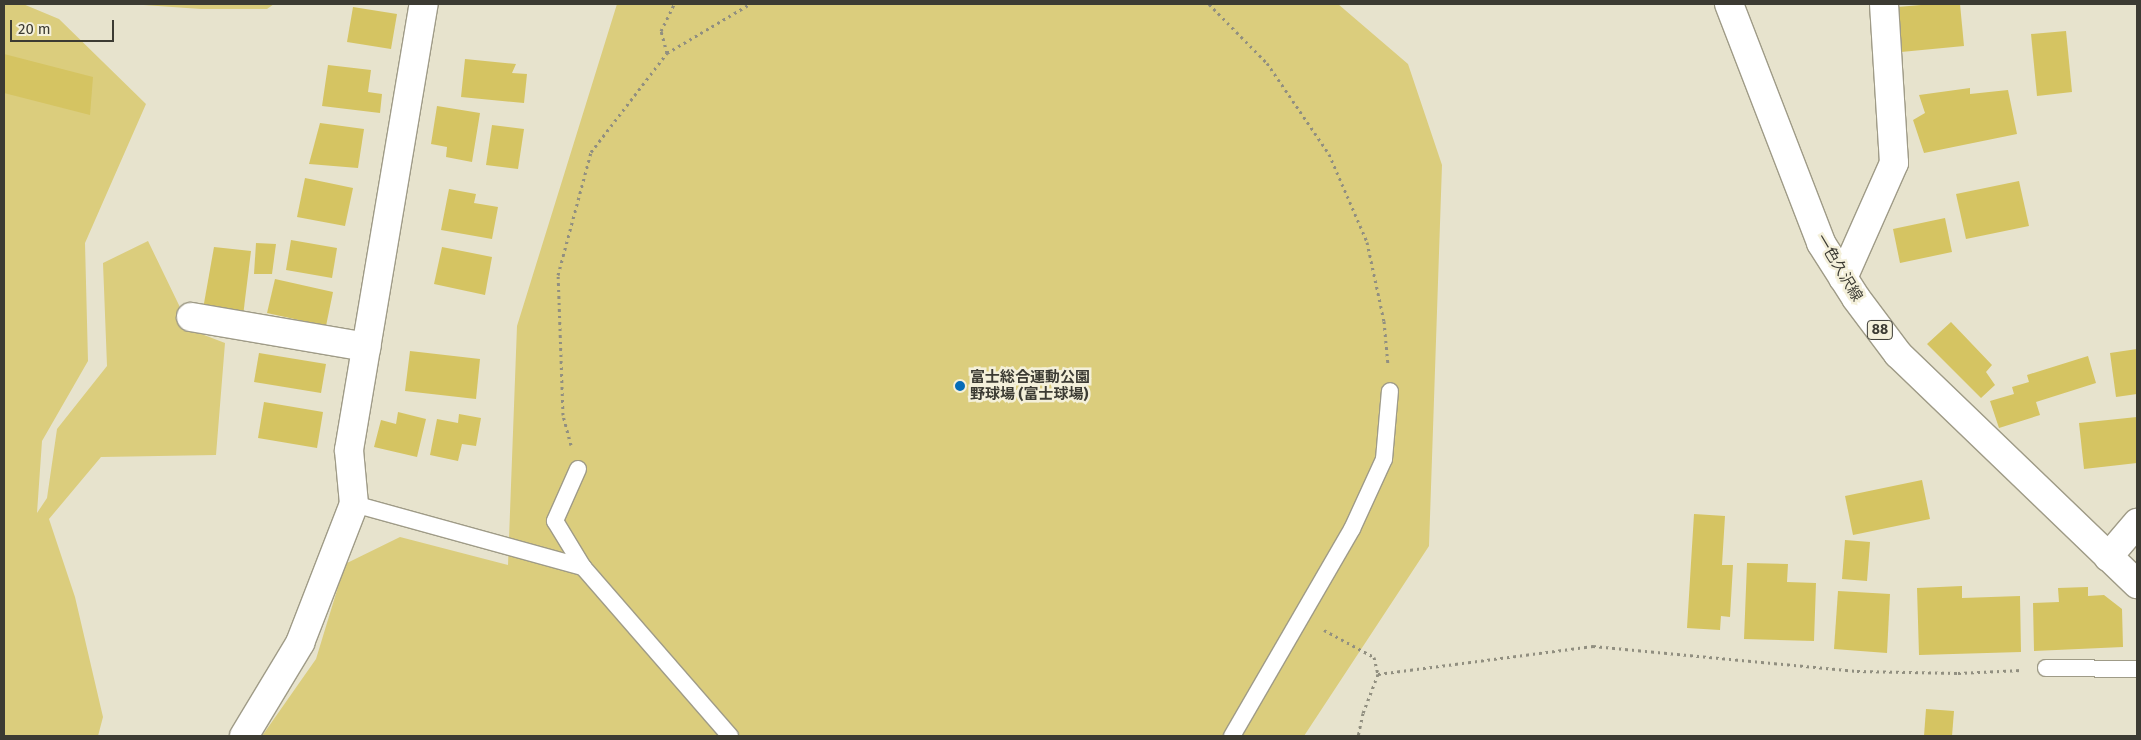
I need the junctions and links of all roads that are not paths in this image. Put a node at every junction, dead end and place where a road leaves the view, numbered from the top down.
1 (424, 4) edge
2 (1729, 4) edge
3 (1884, 4) edge
4 (1843, 278) junction
5 (191, 317) dead end
6 (366, 347) junction
7 (1390, 390) road end
8 (578, 470) road end
9 (354, 504) junction
10 (2137, 523) edge
11 (2108, 557) junction
12 (583, 567) junction
13 (2137, 584) edge
14 (2046, 668) road end
15 (2137, 669) edge
16 (244, 736) edge
17 (730, 736) edge
18 (1232, 736) edge

1 - 6 street
2 - 4 street, 一色久沢線 / 88
3 - 4 street
4 - 11 street, 一色久沢線 / 88
5 - 6 street
6 - 9 street
7 - 18 lane
8 - 12 lane
9 - 12 lane
9 - 16 street
10 - 11 street
11 - 13 street, 一色久沢線 / 88
12 - 17 lane
14 - 15 lane

